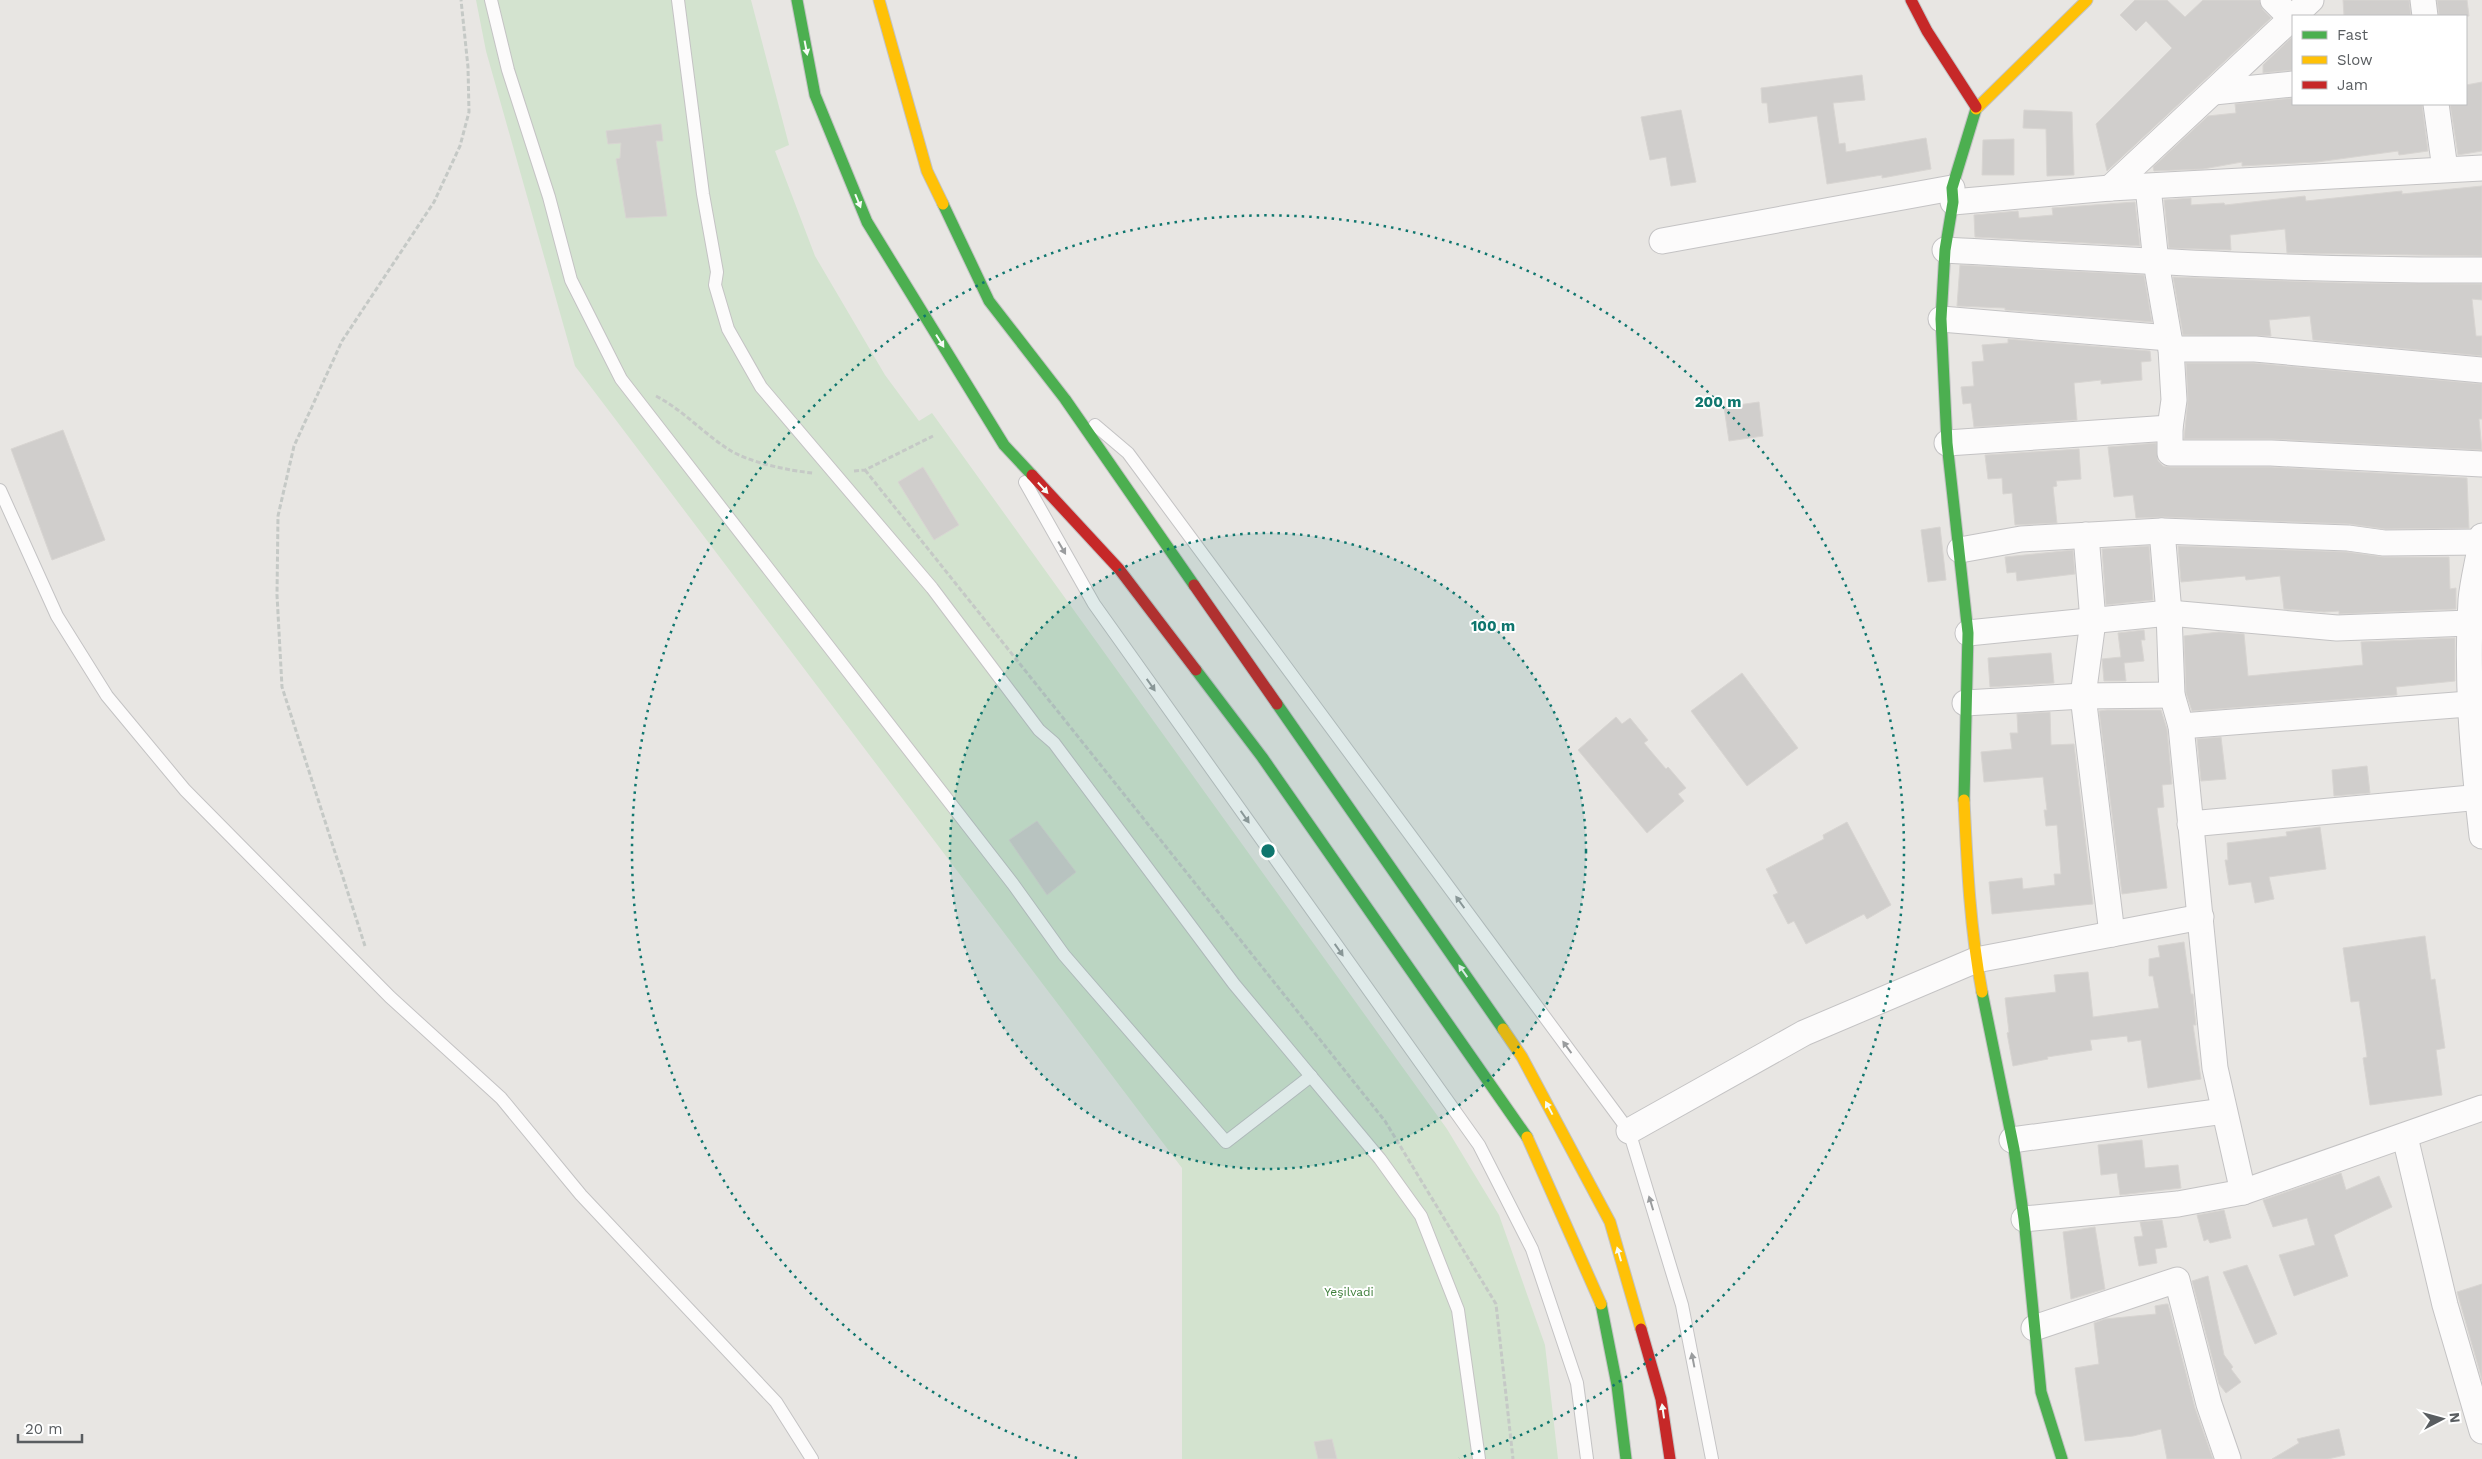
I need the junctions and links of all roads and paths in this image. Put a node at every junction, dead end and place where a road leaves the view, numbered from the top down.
1 (461, 0) edge
2 (491, 0) edge
3 (678, 0) edge
4 (797, 0) edge
5 (878, 0) edge
6 (1911, 0) edge
7 (2087, 0) edge
8 (2273, 0) edge
9 (2311, 0) edge
10 (2423, 0) edge
11 (2295, 15) edge
12 (2425, 15) edge
13 (2292, 16) edge
14 (2292, 18) edge
15 (2292, 84) edge
16 (2214, 92) junction
17 (2436, 105) edge
18 (1976, 107) junction
19 (2482, 168) edge
20 (2445, 169) junction
21 (2148, 187) junction
22 (2110, 188) junction
23 (1952, 195) junction
24 (1662, 241) dead end
25 (1945, 250) junction
26 (2156, 262) junction
27 (2482, 270) edge
28 (1941, 319) junction
29 (2170, 344) junction
30 (2482, 370) edge
31 (653, 395) dead end
32 (1065, 400) junction
33 (2170, 428) junction
34 (933, 436) dead end
35 (1947, 443) junction
36 (1004, 445) junction
37 (2482, 464) edge
38 (866, 470) junction
39 (835, 474) junction
40 (0, 490) edge
41 (2162, 531) junction
42 (2086, 534) junction
43 (2482, 536) edge
44 (2481, 542) edge
45 (1960, 550) junction
46 (2477, 598) edge
47 (2169, 613) junction
48 (2093, 620) junction
49 (2470, 623) junction
50 (1968, 633) junction
51 (2172, 695) junction
52 (2083, 696) junction
53 (1965, 703) junction
54 (2476, 704) edge
55 (2181, 726) junction
56 (2480, 798) edge
57 (2190, 824) junction
58 (2482, 836) edge
59 (2201, 917) junction
60 (2112, 934) junction
61 (1976, 960) junction
62 (377, 984) junction
63 (1311, 1076) junction
64 (2482, 1108) edge
65 (2224, 1111) junction
66 (1629, 1130) junction
67 (2405, 1137) junction
68 (2012, 1140) junction
69 (2243, 1192) junction
70 (2024, 1219) junction
71 (2034, 1328) junction
72 (2482, 1431) edge
73 (812, 1459) edge
74 (1480, 1459) edge
75 (1513, 1459) edge
76 (1586, 1459) edge
77 (1626, 1459) edge
78 (1670, 1459) edge
79 (1712, 1459) edge
80 (2062, 1459) edge
81 (2228, 1459) edge

1 - 62 path
2 - 63 lane
3 - 39 lane
4 -> 36 main road
5 - 32 main road
6 - 18 main road
7 - 18 main road
8 - 13 street
9 - 11 street
10 - 12 street
14 - 16 street
15 - 16 street
16 - 22 street
17 - 20 street
18 - 23 main road
19 - 20 street
20 - 21 street
21 - 22 street
21 - 26 street
22 - 23 street
23 - 24 street
23 - 25 main road
25 - 26 street
25 - 28 main road
26 - 27 street
26 - 29 street
28 - 29 street
28 - 35 main road
29 - 30 street
29 - 33 street
31 - 39 path
66 -> 32 lane
78 -> 32 main road
33 - 35 street
33 - 37 street
34 - 38 path
35 - 45 main road
36 -> 76 lane
36 -> 77 main road
38 - 39 path
38 - 75 path
39 - 63 lane
40 - 62 lane
41 - 42 street
41 - 44 street
41 - 47 street
42 - 45 street
42 - 48 street
43 - 44 street
44 - 46 street
45 - 50 main road
46 - 49 street
47 - 48 street
47 - 49 street
47 - 51 street
48 - 50 street
48 - 52 street
49 - 54 street
50 - 53 main road
51 - 52 street
51 - 55 street
52 - 53 street
52 - 60 street
53 - 61 main road
54 - 55 street
54 - 56 street
55 - 57 street
56 - 57 street
56 - 58 street
57 - 59 street
59 - 60 street
59 - 65 street
60 - 61 street
61 - 66 street
61 - 68 main road
62 - 73 lane
63 - 74 lane
64 - 67 street
65 - 68 street
65 - 69 street
79 -> 66 lane
67 - 69 street
67 - 72 street
68 - 70 main road
69 - 70 street
70 - 71 main road
71 - 80 main road
71 - 81 street

